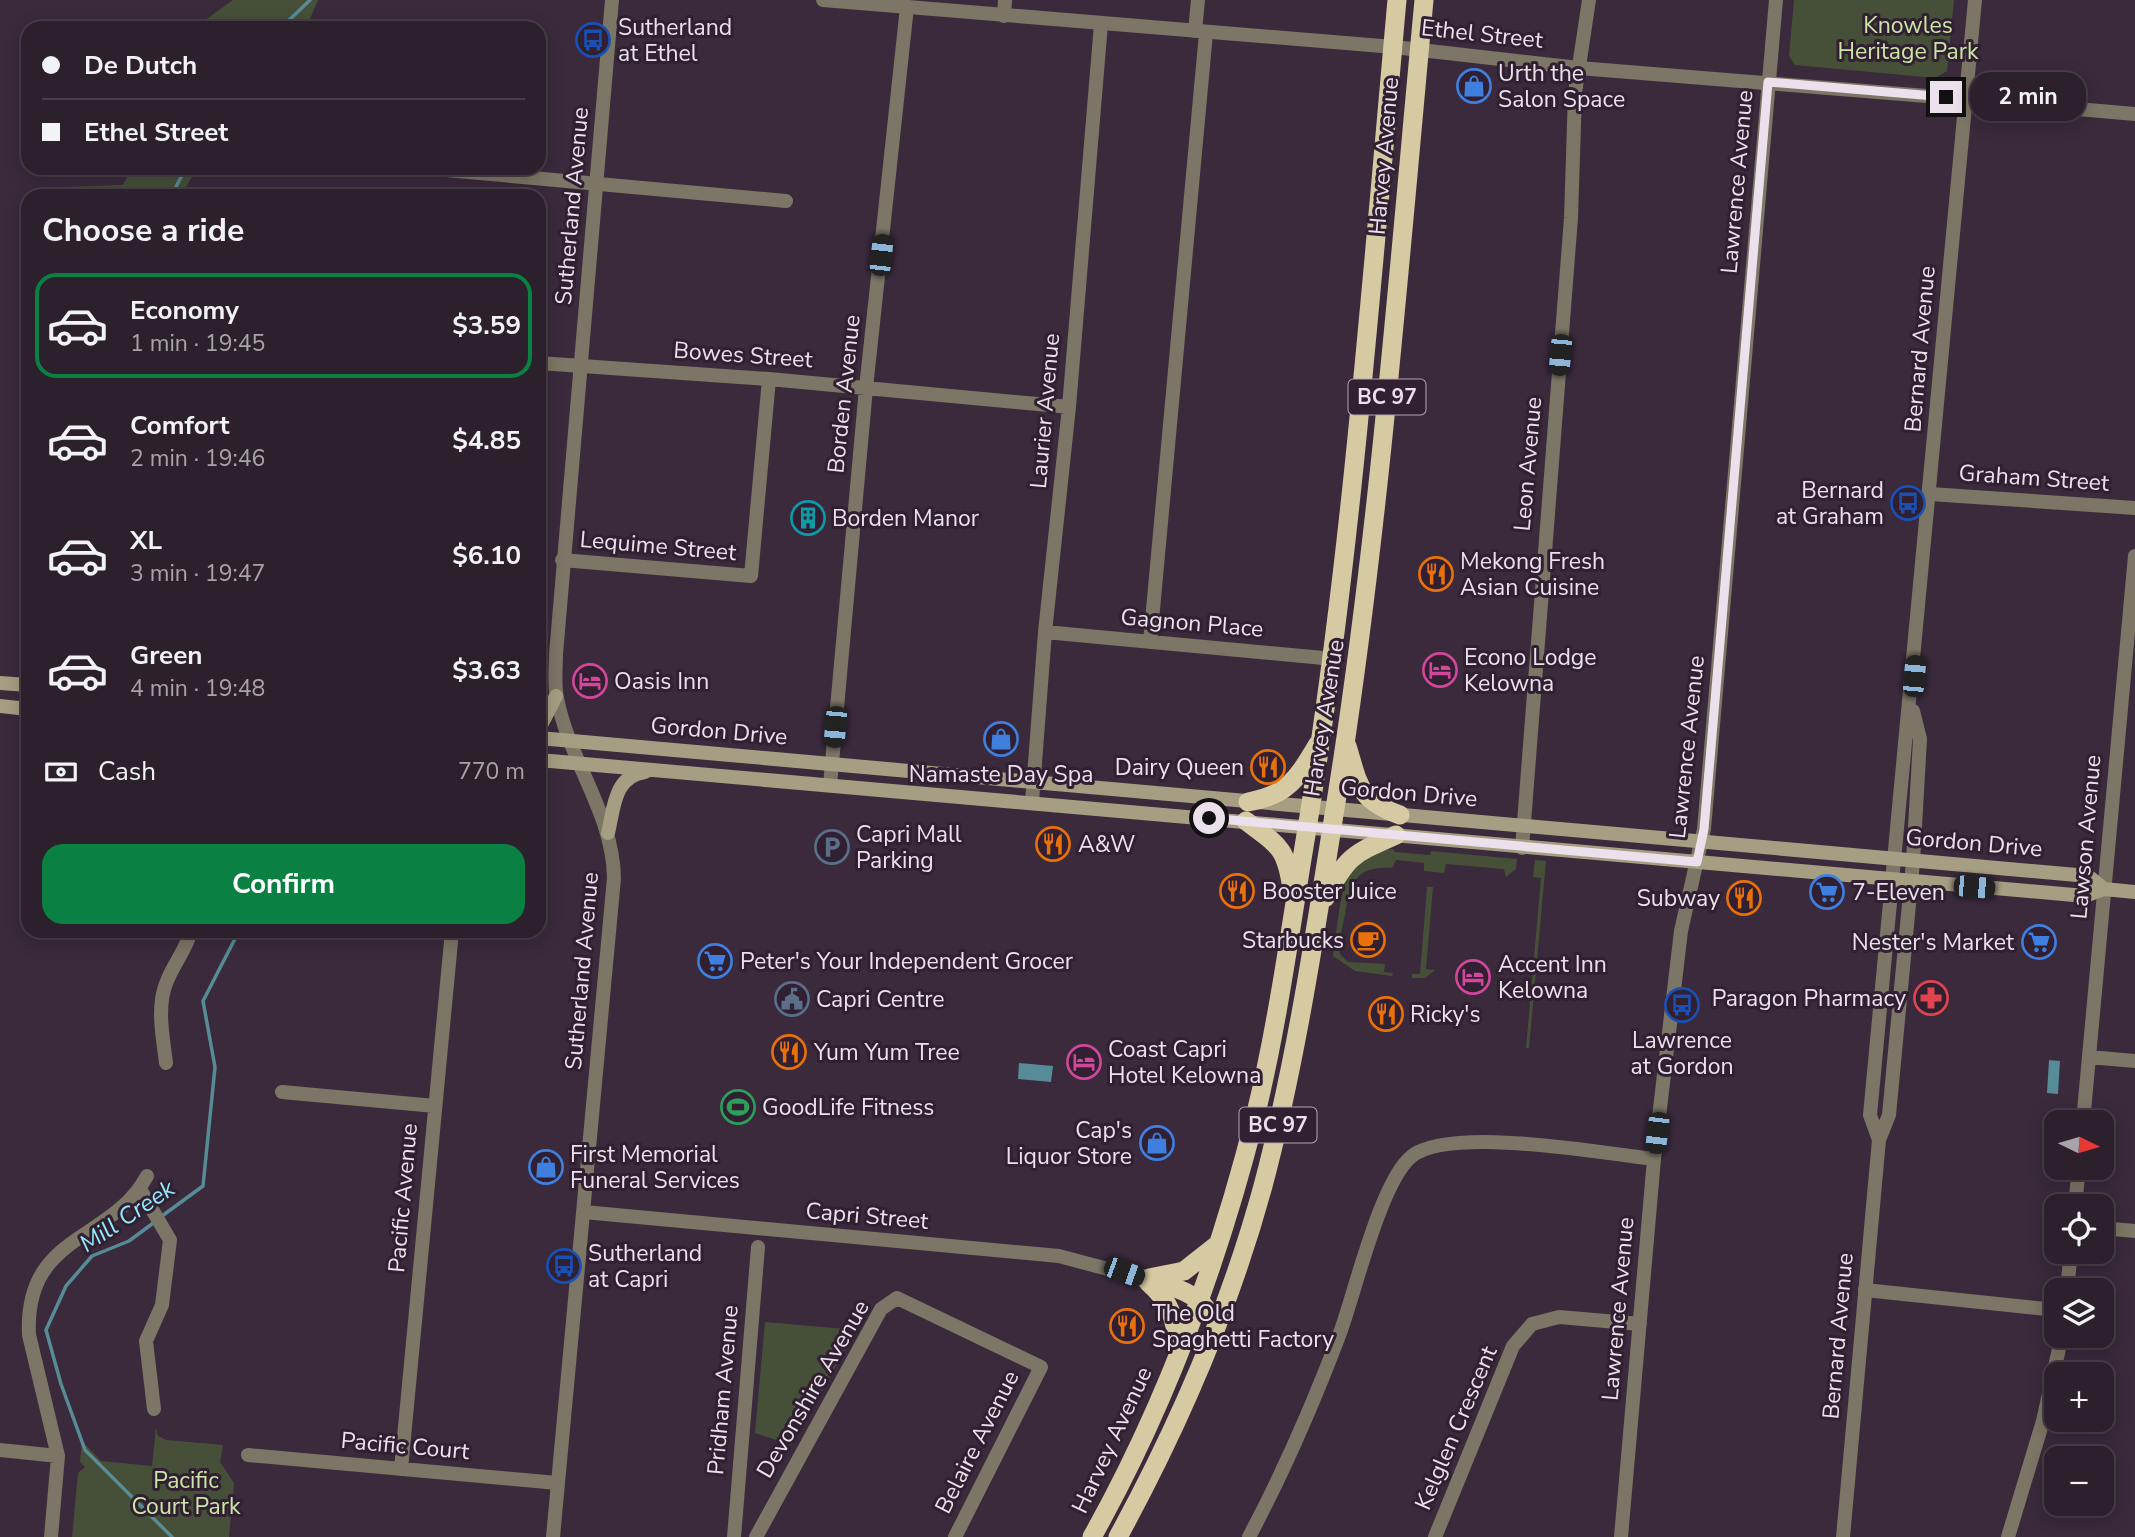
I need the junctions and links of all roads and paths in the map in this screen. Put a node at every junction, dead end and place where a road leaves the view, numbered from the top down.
1 (612, 0) edge
2 (823, 0) edge
3 (1005, 0) edge
4 (1198, 0) edge
5 (1397, 0) edge
6 (1424, 0) edge
7 (1589, 0) edge
8 (1776, 0) edge
9 (1975, 0) edge
10 (907, 7) junction
11 (1004, 16) junction
12 (1101, 24) junction
13 (1201, 32) junction
14 (1394, 47) junction
15 (1418, 50) junction
16 (1579, 68) junction
17 (1768, 82) junction
18 (1964, 99) junction
19 (2135, 114) edge
20 (510, 175) edge
21 (597, 182) junction
22 (786, 201) dead end
23 (546, 364) edge
24 (580, 367) junction
25 (769, 379) junction
26 (866, 388) junction
27 (1069, 407) junction
28 (1930, 494) junction
29 (2135, 508) edge
30 (2135, 556) edge
31 (562, 560) junction
32 (1045, 632) junction
33 (1150, 642) junction
34 (1334, 659) junction
35 (0, 683) edge
36 (21, 684) edge
37 (556, 696) junction
38 (1911, 702) junction
39 (0, 706) edge
40 (21, 708) edge
41 (546, 715) edge
42 (1322, 737) junction
43 (546, 739) edge
44 (571, 741) junction
45 (1345, 742) junction
46 (546, 761) edge
47 (832, 763) junction
48 (582, 764) junction
49 (655, 771) junction
50 (1034, 782) junction
51 (830, 785) junction
52 (1032, 802) junction
53 (1335, 809) junction
54 (1247, 812) junction
55 (1399, 815) junction
56 (1310, 817) junction
57 (1523, 826) junction
58 (1332, 829) junction
59 (608, 833) junction
60 (1396, 835) junction
61 (1702, 841) junction
62 (1522, 848) junction
63 (1895, 858) junction
64 (1697, 862) junction
65 (1913, 862) junction
66 (1893, 879) junction
67 (1912, 881) junction
68 (2104, 889) junction
69 (2135, 892) edge
70 (1295, 904) junction
71 (1318, 911) junction
72 (189, 938) edge
73 (451, 938) edge
74 (2089, 1057) junction
75 (2135, 1061) edge
76 (166, 1063) dead end
77 (282, 1092) dead end
78 (435, 1106) junction
79 (2084, 1110) edge
80 (1879, 1140) junction
81 (1654, 1159) junction
82 (584, 1212) junction
83 (2114, 1229) edge
84 (2135, 1231) edge
85 (1219, 1243) junction
86 (758, 1247) dead end
87 (1144, 1279) junction
88 (1866, 1290) junction
89 (1201, 1300) junction
90 (2044, 1309) edge
91 (1640, 1324) junction
92 (967, 1329) joint
93 (1213, 1332) junction
94 (2059, 1348) edge
95 (1179, 1354) junction
96 (154, 1409) dead end
97 (0, 1450) edge
98 (248, 1455) dead end
99 (58, 1456) junction
100 (401, 1469) junction
101 (558, 1483) junction
102 (51, 1537) edge
103 (553, 1537) edge
104 (734, 1537) edge
105 (757, 1537) edge
106 (955, 1537) edge
107 (1092, 1537) edge
108 (1118, 1537) edge
109 (1249, 1537) edge
110 (1435, 1537) edge
111 (1620, 1537) edge
112 (1843, 1537) edge
113 (2008, 1537) edge

1 - 21 street, Sutherland Avenue
2 - 10 street, Ethel Street
3 - 11 street
4 - 13 street
5 - 14 highway, Harvey Avenue / BC 97
6 - 15 highway, Harvey Avenue / BC 97
7 - 16 street, Leon Avenue
8 - 17 street, Lawrence Avenue
9 - 18 street, Bernard Avenue
10 - 11 street, Ethel Street
10 - 26 street, Borden Avenue
11 - 12 street, Ethel Street
12 - 13 street, Ethel Street
12 - 27 street, Laurier Avenue
13 - 14 street, Ethel Street
13 - 33 street
14 - 15 street, Ethel Street
14 - 34 highway, Harvey Avenue / BC 97
15 - 16 street, Ethel Street
15 - 45 highway, Harvey Avenue / BC 97
16 - 17 street, Ethel Street
16 - 57 street, Leon Avenue
17 - 18 street, Ethel Street
17 - 61 street, Lawrence Avenue
18 - 19 street, Ethel Street
18 - 28 street, Bernard Avenue
20 - 21 street
21 - 22 street
21 - 24 street, Sutherland Avenue
23 - 24 street, Bowes Street
24 - 25 street, Bowes Street
24 - 31 street, Sutherland Avenue
25 - 26 street, Bowes Street
25 - 31 street, Lequime Street
26 - 27 street, Bowes Street
26 - 47 street, Borden Avenue
27 - 32 street, Laurier Avenue
28 - 29 street, Graham Street
28 - 38 street, Bernard Avenue
30 - 68 street, Lawson Avenue
31 - 37 street, Sutherland Avenue
32 - 33 street, Gagnon Place
32 - 50 street, Laurier Avenue
33 - 34 street, Gagnon Place
34 - 42 highway, Harvey Avenue / BC 97
35 - 36 main road
37 - 41 main road
37 - 44 street, Sutherland Avenue
38 - 63 street, Bernard Avenue
38 - 65 street, Bernard Avenue
39 - 40 main road
42 - 54 highway
42 - 56 highway, Harvey Avenue / BC 97
43 - 44 main road, Gordon Drive
44 - 47 main road, Gordon Drive
44 - 48 street, Sutherland Avenue
45 - 53 highway, Harvey Avenue / BC 97
45 - 55 highway
46 - 48 main road, Gordon Drive
47 - 50 main road, Gordon Drive
47 - 51 street, Borden Avenue
48 - 49 main road, Gordon Drive
48 - 59 street, Sutherland Avenue
49 - 51 main road, Gordon Drive
49 - 59 main road
50 - 52 street, Laurier Avenue
50 - 54 main road, Gordon Drive
51 - 52 main road, Gordon Drive
52 - 54 main road, Gordon Drive
53 - 55 main road, Gordon Drive
53 - 56 main road, Gordon Drive
53 - 58 highway, Harvey Avenue / BC 97
54 - 56 main road, Gordon Drive
54 - 70 highway
55 - 57 main road, Gordon Drive
56 - 58 main road, Gordon Drive
56 - 70 highway, Harvey Avenue / BC 97
57 - 61 main road, Gordon Drive
57 - 62 street, Leon Avenue
58 - 60 main road, Gordon Drive
58 - 71 highway, Harvey Avenue / BC 97
59 - 82 street, Sutherland Avenue
60 - 62 main road, Gordon Drive
60 - 71 highway
61 - 63 main road, Gordon Drive
61 - 64 street, Lawrence Avenue
62 - 64 main road, Gordon Drive
63 - 65 main road, Gordon Drive
63 - 66 street, Bernard Avenue
64 - 66 main road, Gordon Drive
64 - 81 street, Lawrence Avenue
65 - 67 street, Bernard Avenue
65 - 68 main road, Gordon Drive
66 - 67 main road, Gordon Drive
66 - 80 street, Bernard Avenue
67 - 68 main road, Gordon Drive
67 - 80 street, Bernard Avenue
68 - 69 main road, Gordon Drive
68 - 74 street, Lawson Avenue
70 - 85 highway, Harvey Avenue / BC 97
71 - 93 highway, Harvey Avenue / BC 97
72 - 76 street
73 - 78 street, Pacific Avenue
74 - 75 street
74 - 79 street, Lawson Avenue
77 - 78 street
78 - 100 street, Pacific Avenue
80 - 88 street, Bernard Avenue
81 - 91 street, Lawrence Avenue
81 - 109 street
82 - 87 street, Capri Street
82 - 101 street, Sutherland Avenue
83 - 84 street
85 - 87 highway
85 - 89 highway, Harvey Avenue / BC 97
86 - 104 street, Pridham Avenue
87 - 89 highway
87 - 95 highway
88 - 90 street
88 - 112 street, Bernard Avenue
89 - 93 highway
89 - 95 highway, Harvey Avenue / BC 97
91 - 110 street, Kelglen Crescent
91 - 111 street, Lawrence Avenue
92 - 105 street, Devonshire Avenue
92 - 106 street, Belaire Avenue
93 - 108 highway, Harvey Avenue / BC 97
94 - 113 street
95 - 107 highway, Harvey Avenue / BC 97
96 - 99 street
97 - 99 street
98 - 100 street, Pacific Court
99 - 102 street
100 - 101 street, Pacific Court
101 - 103 street, Sutherland Avenue

